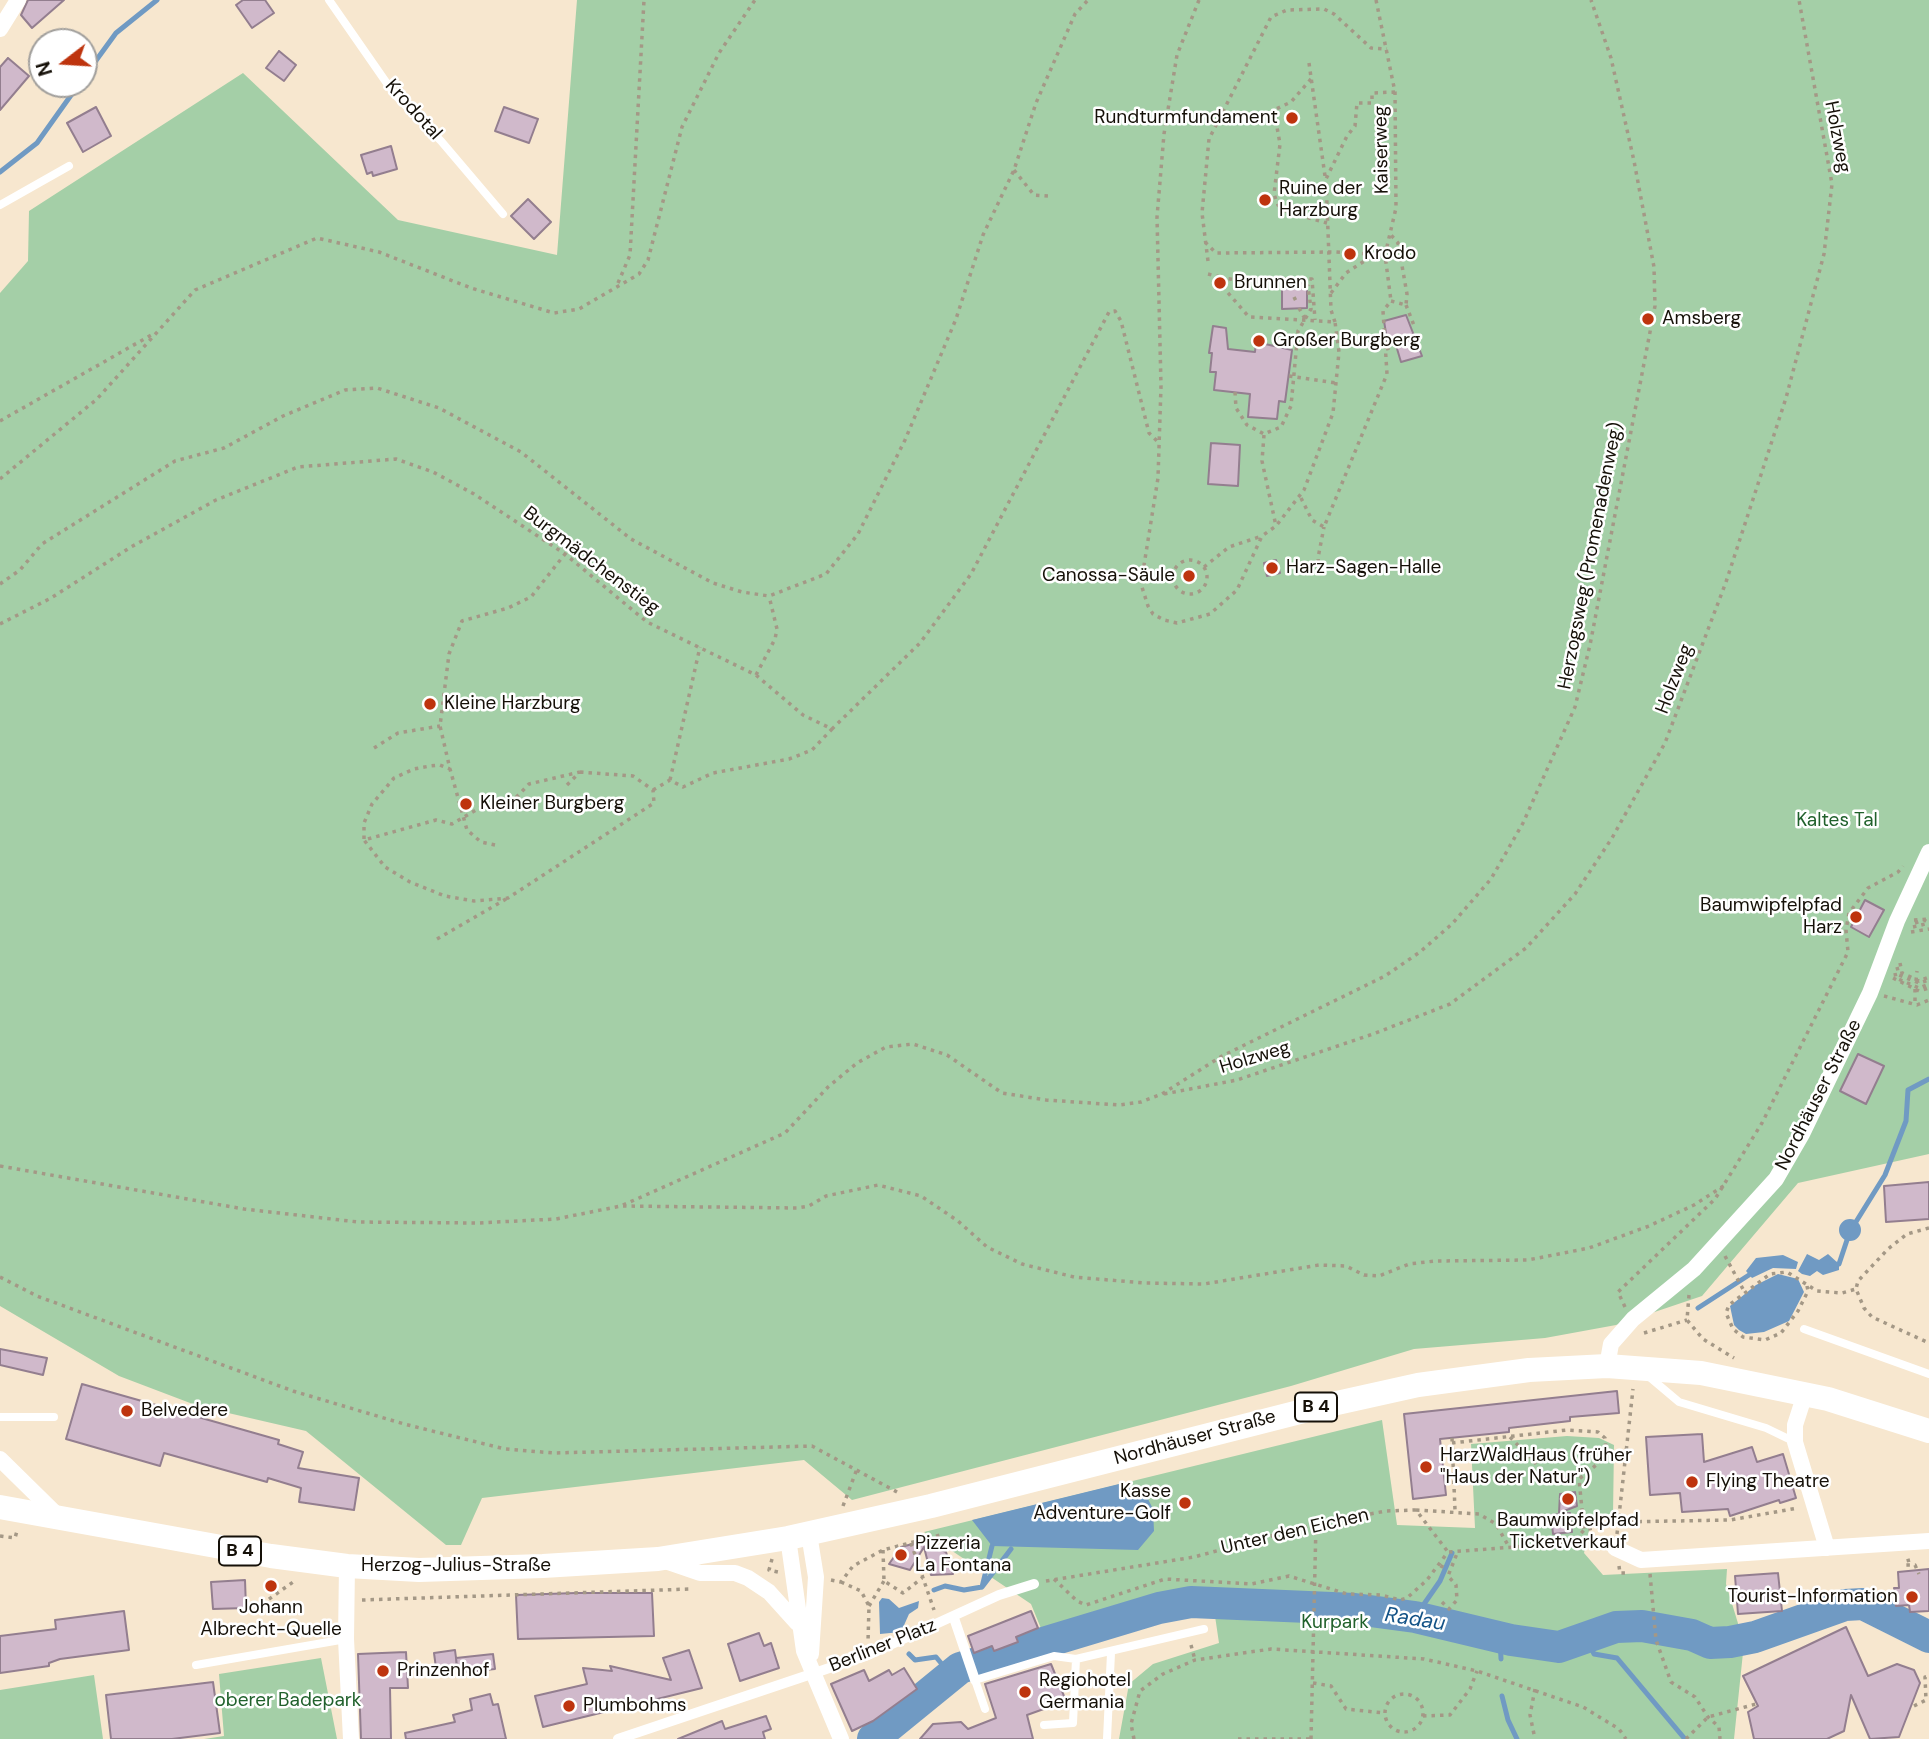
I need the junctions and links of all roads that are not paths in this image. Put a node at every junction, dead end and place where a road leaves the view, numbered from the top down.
1 (18, 0) edge
2 (329, 0) edge
3 (0, 29) edge
4 (69, 166) dead end
5 (0, 205) edge
6 (503, 215) dead end
7 (1929, 852) edge
8 (1804, 1329) dead end
9 (1607, 1366) junction
10 (1929, 1374) edge
11 (1635, 1377) junction
12 (1805, 1394) junction
13 (0, 1417) edge
14 (54, 1417) dead end
15 (1929, 1431) edge
16 (1795, 1442) junction
17 (0, 1459) edge
18 (0, 1507) edge
19 (61, 1518) junction
20 (791, 1537) junction
21 (1929, 1541) edge
22 (1615, 1548) dead end
23 (1827, 1548) junction
24 (658, 1559) junction
25 (347, 1566) junction
26 (1034, 1584) road end
27 (954, 1618) junction
28 (799, 1625) junction
29 (1204, 1629) dead end
30 (346, 1639) junction
31 (1111, 1653) junction
32 (1076, 1659) junction
33 (196, 1665) dead end
34 (812, 1674) junction
35 (975, 1680) junction
36 (985, 1709) dead end
37 (1044, 1725) dead end
38 (840, 1737) edge
39 (351, 1739) edge
40 (618, 1739) edge
41 (1107, 1739) edge

1 - 3 street
2 - 6 lane, Krodotal
4 - 5 lane
7 - 9 street, Nordhäuser Straße
8 - 10 lane
9 - 11 main road, Nordhäuser Straße / B 4
9 - 20 main road, Nordhäuser Straße / B 4
11 - 12 main road, Nordhäuser Straße / B 4
11 - 16 lane
12 - 15 main road, Nordhäuser Straße / B 4
12 - 16 street
13 - 14 lane
16 - 23 street
17 - 19 street
18 - 19 main road, Herzog-Julius-Straße / B 4
19 - 25 main road, Herzog-Julius-Straße / B 4
20 - 24 main road, Herzog-Julius-Straße / B 4
20 - 28 street, Berliner Platz
20 - 34 street, Berliner Platz
21 - 23 street
22 - 23 street
24 - 25 main road, Herzog-Julius-Straße / B 4
24 - 28 street, Berliner Platz
25 - 30 street
26 - 27 street
27 - 34 street, Berliner Platz
27 - 35 street
28 - 34 street, Berliner Platz
29 - 31 lane
30 - 33 lane
30 - 39 street
31 - 32 lane
31 - 41 lane
32 - 35 lane
32 - 37 lane
34 - 38 street
34 - 40 street
35 - 36 lane

